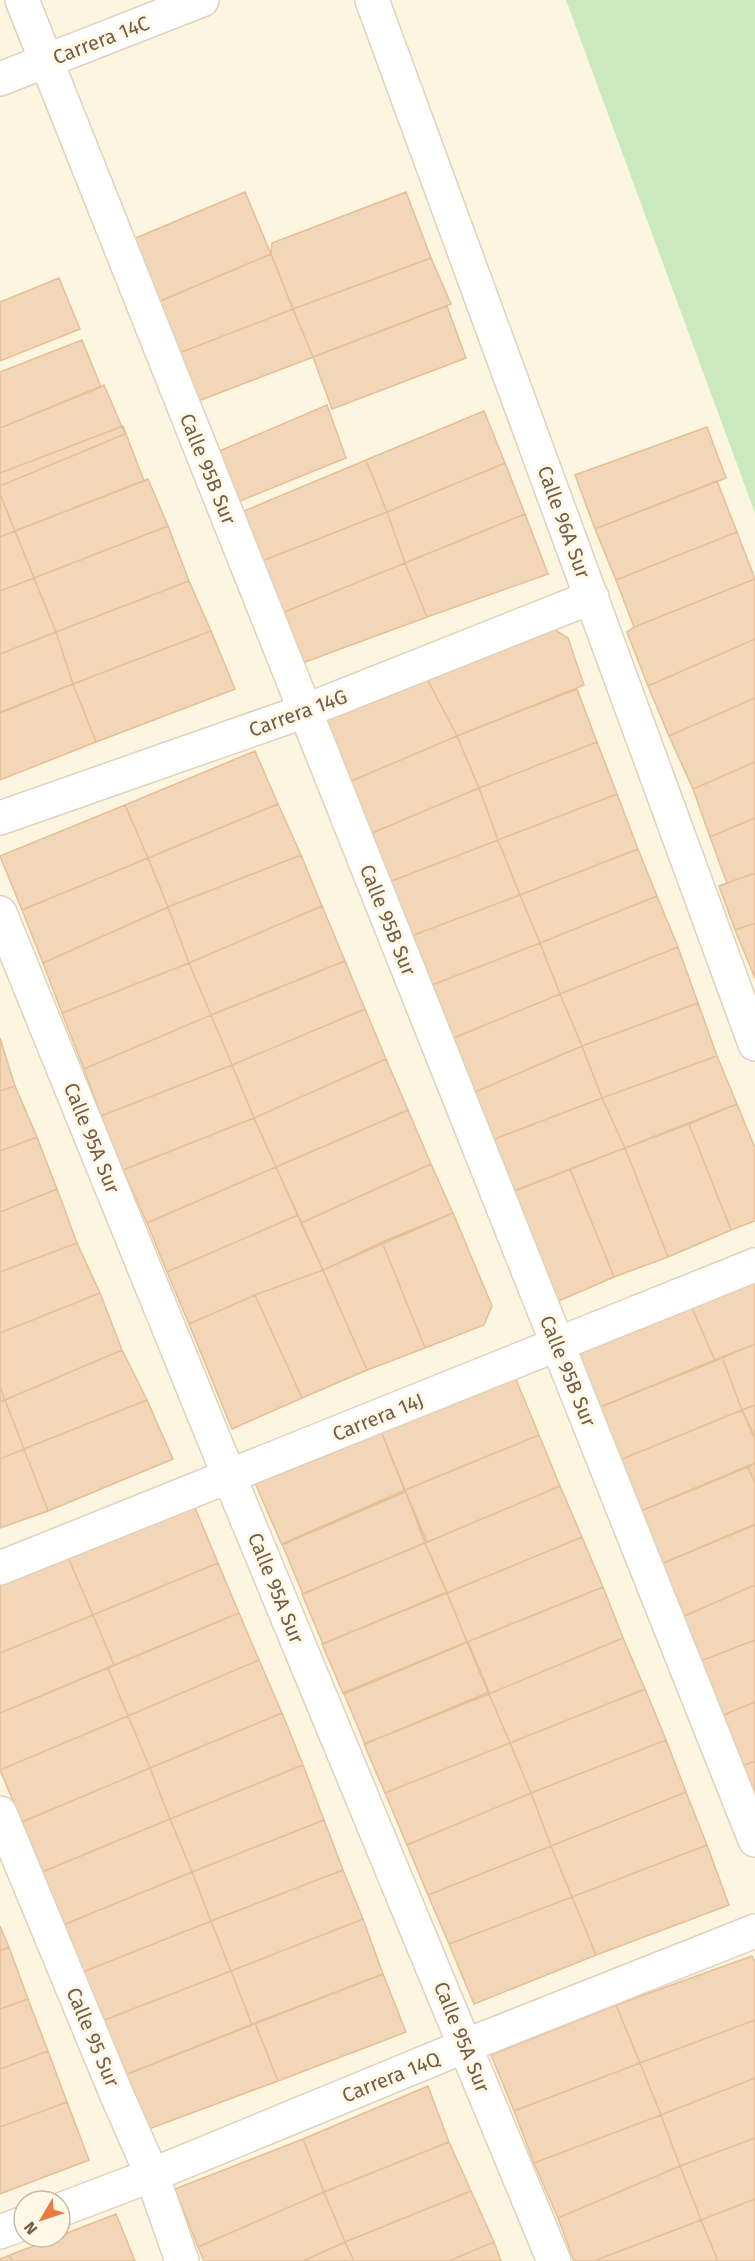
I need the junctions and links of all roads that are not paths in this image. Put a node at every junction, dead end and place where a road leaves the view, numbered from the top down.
1 (22, 0) edge
2 (202, 0) edge
3 (372, 0) edge
4 (46, 61) junction
5 (0, 79) edge
6 (592, 597) junction
7 (305, 711) junction
8 (0, 818) edge
9 (0, 913) edge
10 (755, 1044) edge
11 (755, 1265) edge
12 (557, 1344) junction
13 (230, 1476) junction
14 (0, 1568) edge
15 (0, 1813) edge
16 (755, 1840) edge
17 (755, 1931) edge
18 (465, 2046) junction
19 (152, 2175) junction
20 (72, 2205) edge
21 (182, 2261) edge
22 (554, 2261) edge

1 - 4 street, Calle 95B Sur
2 - 4 street, Carrera 14C
3 - 6 street, Calle 96A Sur
4 - 5 street, Carrera 14C
4 - 7 street, Calle 95B Sur
6 - 7 street, Carrera 14G
6 - 10 street, Calle 96A Sur
7 - 8 street, Carrera 14G
7 - 12 street, Calle 95B Sur
9 - 13 street, Calle 95A Sur
11 - 12 street, Carrera 14J
12 - 13 street, Carrera 14J
12 - 16 street, Calle 95B Sur
13 - 14 street, Carrera 14J
13 - 18 street, Calle 95A Sur
15 - 19 street, Calle 95 Sur
17 - 18 street, Carrera 14Q
18 - 19 street, Carrera 14Q
18 - 22 street, Calle 95A Sur
19 - 20 street, Carrera 14Q
19 - 21 street, Calle 95 Sur

